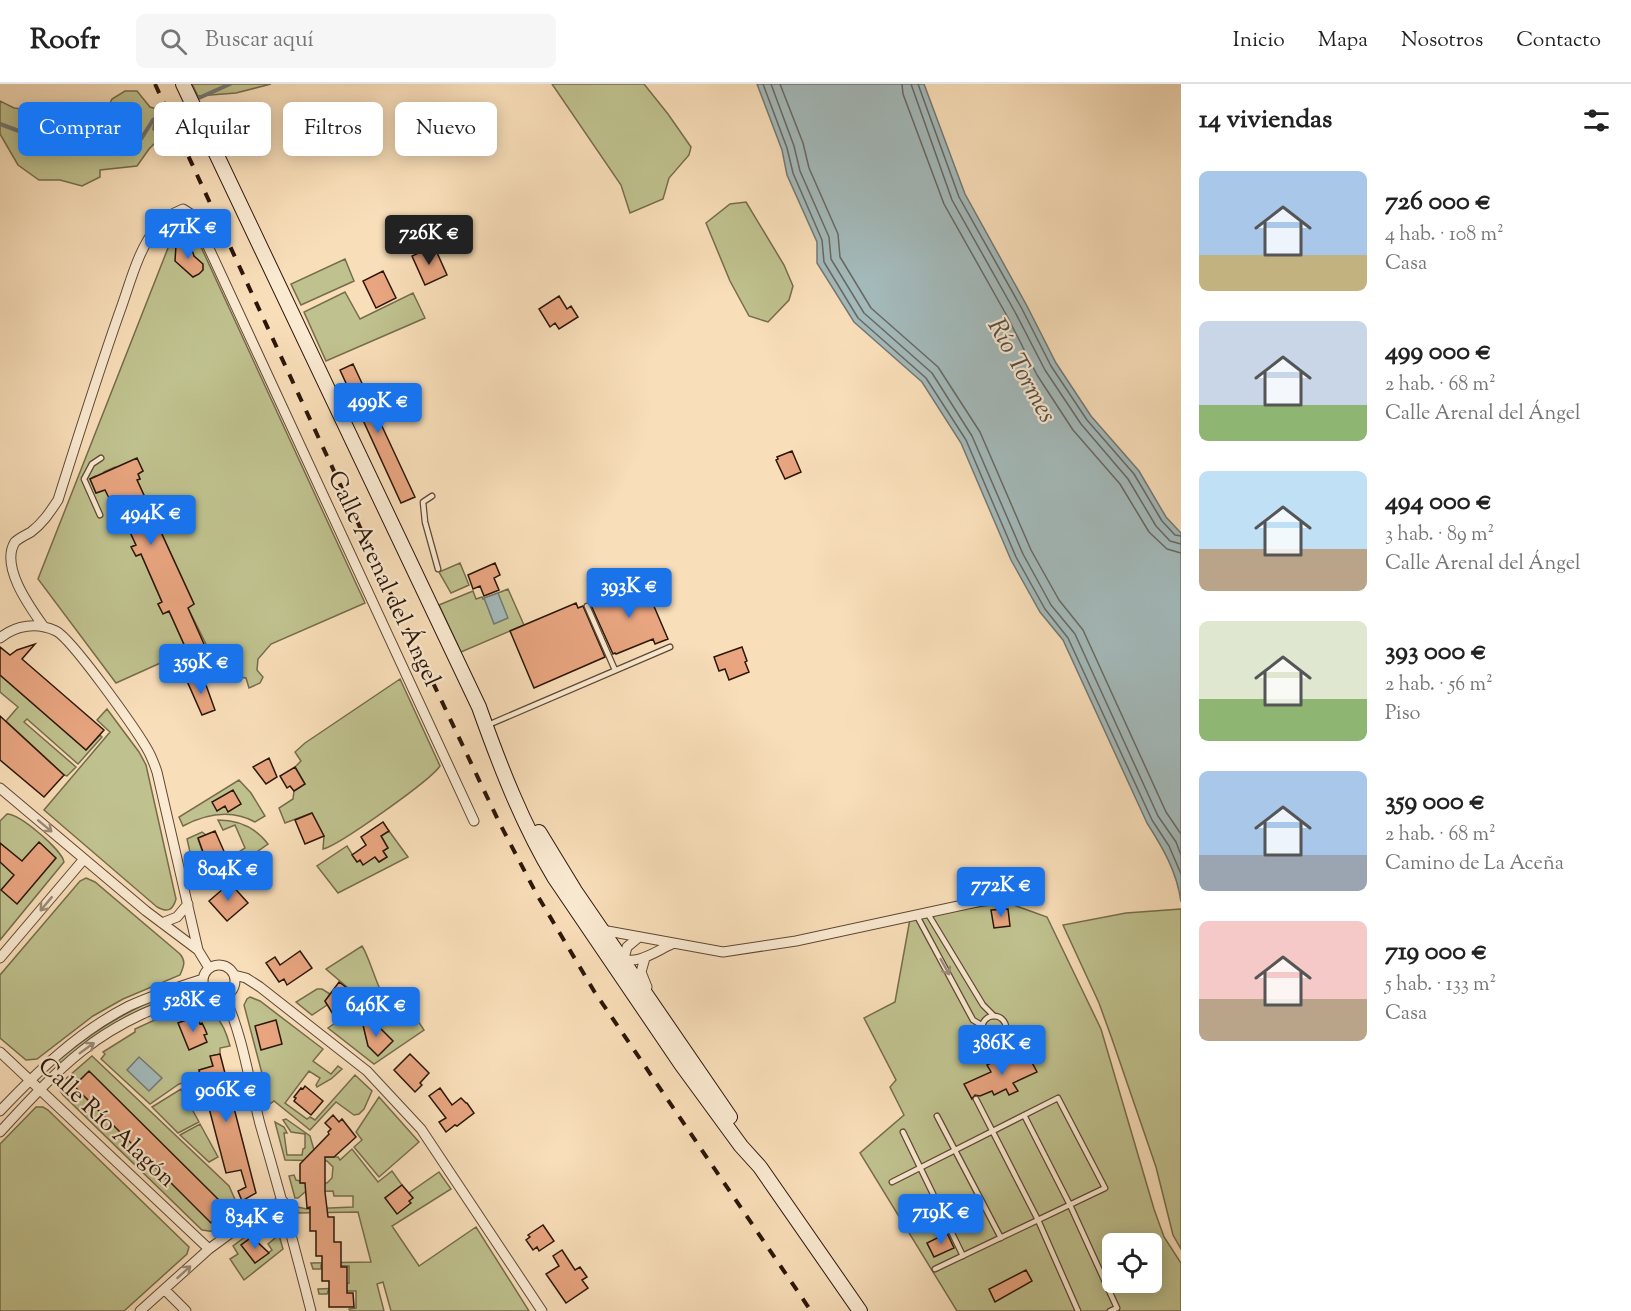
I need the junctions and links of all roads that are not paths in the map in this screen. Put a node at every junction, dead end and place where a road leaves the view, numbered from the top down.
1 (188, 95) edge
2 (101, 458) dead end
3 (432, 496) dead end
4 (100, 515) dead end
5 (438, 569) dead end
6 (587, 606) dead end
7 (44, 627) junction
8 (0, 638) edge
9 (670, 647) dead end
10 (615, 670) junction
11 (486, 726) junction
12 (4, 791) edge
13 (0, 803) edge
14 (474, 821) dead end
15 (84, 859) junction
16 (554, 877) junction
17 (986, 900) dead end
18 (188, 904) junction
19 (928, 914) junction
20 (917, 916) junction
21 (162, 923) junction
22 (602, 930) junction
23 (639, 937) junction
24 (672, 944) junction
25 (198, 951) junction
26 (0, 958) edge
27 (645, 958) junction
28 (623, 960) junction
29 (209, 968) junction
30 (234, 975) junction
31 (203, 979) junction
32 (207, 992) junction
33 (224, 995) junction
34 (993, 1016) junction
35 (982, 1026) junction
36 (0, 1052) edge
37 (684, 1058) junction
38 (30, 1079) junction
39 (42, 1090) junction
40 (976, 1099) dead end
41 (0, 1111) edge
42 (1024, 1115) junction
43 (937, 1116) dead end
44 (993, 1131) junction
45 (0, 1132) edge
46 (903, 1132) dead end
47 (955, 1150) junction
48 (921, 1167) junction
49 (892, 1182) dead end
50 (283, 1201) junction
51 (1070, 1205) junction
52 (1038, 1220) junction
53 (1001, 1238) junction
54 (209, 1249) junction
55 (963, 1256) junction
56 (934, 1269) dead end
57 (165, 1290) junction
58 (141, 1311) edge
59 (186, 1311) edge
60 (310, 1311) edge
61 (542, 1311) edge
62 (860, 1311) edge
63 (1078, 1311) edge
64 (1110, 1311) edge

1 - 11 street
2 - 4 lane
3 - 5 lane
6 - 10 lane
7 - 8 street
7 - 14 street, Calle Arenal del Ángel
7 - 18 street
9 - 10 lane
10 - 11 lane
11 - 16 street
11 - 22 street
12 - 13 street
12 -> 15 street
15 - 21 street
15 -> 26 street
16 - 28 street
16 - 37 street
17 - 19 street
18 - 21 street
18 - 25 street
19 - 20 street
19 - 34 lane
20 - 24 street
20 -> 35 lane
21 - 25 street
22 - 23 street
22 - 28 street
23 - 24 street
23 - 28 street
24 - 27 street
25 - 29 street
27 - 28 street
27 - 37 street
28 - 37 street
29 - 30 street
29 - 31 street
30 - 33 street
30 - 61 street
31 - 32 street
31 - 38 street
32 - 33 street
39 -> 32 street
33 - 50 street
34 - 35 lane
34 - 35 lane
36 - 38 street, Calle Río Alagón
37 - 62 street
38 - 39 street, Calle Río Alagón
38 - 41 street
39 - 45 street
39 - 54 street, Calle Río Alagón
40 - 44 lane
42 - 44 lane
42 - 51 lane
42 - 51 lane
43 - 47 lane
44 - 47 lane
44 - 52 lane
46 - 48 lane
47 - 48 lane
47 - 53 lane
48 - 49 lane
48 - 55 lane
50 - 54 street
50 - 60 street
51 - 52 lane
51 - 64 lane
52 - 53 lane
52 - 63 lane
53 - 55 lane
57 -> 54 street
55 - 56 lane
57 - 58 street
57 - 59 street

